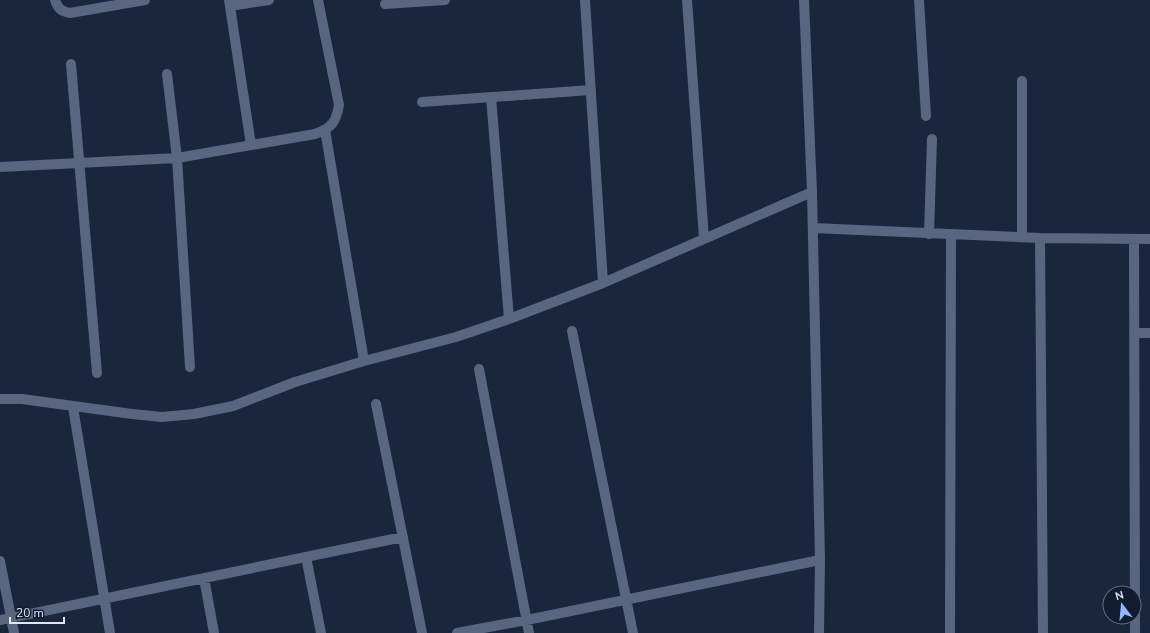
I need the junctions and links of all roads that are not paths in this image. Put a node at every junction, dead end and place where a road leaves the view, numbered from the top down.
1 (55, 0) edge
2 (145, 0) edge
3 (269, 0) edge
4 (318, 0) edge
5 (444, 0) edge
6 (585, 0) edge
7 (687, 0) edge
8 (804, 0) edge
9 (919, 0) edge
10 (230, 3) edge
11 (385, 4) dead end
12 (70, 64) dead end
13 (167, 74) dead end
14 (1022, 81) dead end
15 (591, 90) junction
16 (491, 97) junction
17 (422, 102) dead end
18 (926, 116) dead end
19 (325, 130) junction
20 (932, 139) dead end
21 (251, 145) junction
22 (177, 158) junction
23 (78, 163) junction
24 (0, 167) edge
25 (812, 192) junction
26 (813, 228) junction
27 (929, 234) junction
28 (950, 235) junction
29 (1022, 237) junction
30 (1040, 238) junction
31 (704, 239) junction
32 (1134, 239) junction
33 (1150, 239) edge
34 (603, 283) junction
35 (509, 318) junction
36 (572, 331) dead end
37 (1134, 333) junction
38 (1150, 333) edge
39 (364, 361) junction
40 (190, 367) dead end
41 (479, 369) dead end
42 (97, 373) dead end
43 (0, 399) edge
44 (376, 404) dead end
45 (74, 407) junction
46 (403, 538) junction
47 (306, 557) junction
48 (820, 560) junction
49 (0, 561) edge
50 (204, 578) junction
51 (104, 599) junction
52 (626, 600) junction
53 (11, 618) junction
54 (0, 620) edge
55 (526, 620) junction
56 (14, 633) edge
57 (110, 633) edge
58 (214, 633) edge
59 (321, 633) edge
60 (422, 633) edge
61 (457, 633) edge
62 (529, 633) edge
63 (633, 633) edge
64 (819, 633) edge
65 (950, 633) edge
66 (1043, 633) edge
67 (1135, 633) edge

1 - 2 street
3 - 10 street
4 - 19 street
5 - 11 street
6 - 15 street
7 - 31 street
8 - 25 street
9 - 18 street
10 - 21 street
12 - 23 street
13 - 22 street
14 - 29 street
15 - 16 street
15 - 34 street
16 - 17 street
16 - 35 street
19 - 21 street
19 - 39 street
20 - 27 street
21 - 22 street
22 - 23 street
22 - 40 street
23 - 24 street
23 - 42 street
25 - 26 street
25 - 31 street
26 - 27 street
26 - 48 street
27 - 28 street
28 - 29 street
28 - 65 street
29 - 30 street
30 - 32 street
30 - 66 street
31 - 34 street
32 - 33 street
32 - 37 street
34 - 35 street
35 - 39 street
36 - 52 street
37 - 38 street
37 - 67 street
39 - 45 street
41 - 55 street
43 - 45 street
44 - 46 street
45 - 51 street
46 - 47 street
46 - 60 street
47 - 50 street
47 - 59 street
48 - 52 street
48 - 64 street
49 - 53 street
50 - 51 street
50 - 58 street
51 - 53 street
51 - 57 street
52 - 55 street
52 - 63 street
53 - 54 street
53 - 56 street
55 - 61 street
55 - 62 street

